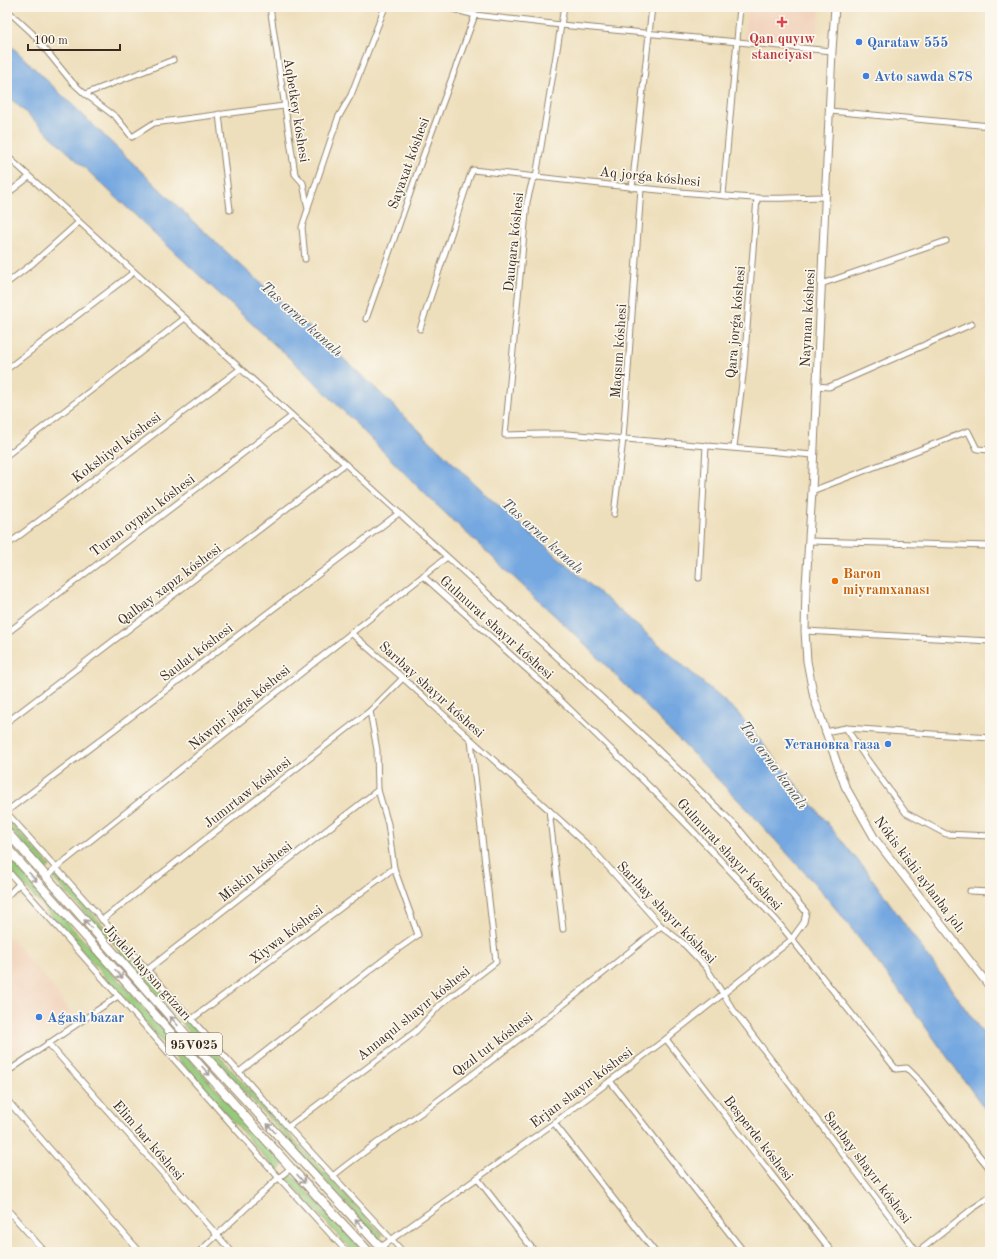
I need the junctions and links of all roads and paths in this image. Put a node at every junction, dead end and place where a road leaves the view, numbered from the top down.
1 (270, 7) edge
2 (385, 7) edge
3 (445, 7) edge
4 (564, 7) edge
5 (652, 7) edge
6 (740, 7) edge
7 (835, 7) edge
8 (7, 10) edge
9 (475, 15) junction
10 (561, 25) junction
11 (649, 34) junction
12 (737, 42) junction
13 (832, 51) junction
14 (173, 60) dead end
15 (85, 94) junction
16 (284, 106) junction
17 (830, 111) junction
18 (219, 114) junction
19 (990, 126) edge
20 (7, 156) edge
21 (29, 177) junction
22 (536, 177) junction
23 (632, 188) junction
24 (641, 188) junction
25 (7, 194) edge
26 (723, 195) junction
27 (825, 197) junction
28 (756, 198) junction
29 (308, 209) junction
30 (230, 210) dead end
31 (79, 222) junction
32 (946, 241) dead end
33 (305, 259) dead end
34 (134, 272) junction
35 (7, 283) edge
36 (821, 284) junction
37 (185, 318) junction
38 (366, 319) dead end
39 (972, 324) dead end
40 (420, 329) dead end
41 (7, 368) edge
42 (240, 369) junction
43 (816, 386) junction
44 (292, 416) junction
45 (623, 439) junction
46 (706, 446) junction
47 (734, 447) junction
48 (990, 450) edge
49 (7, 455) edge
50 (813, 455) junction
51 (345, 464) junction
52 (812, 492) junction
53 (398, 513) junction
54 (614, 514) dead end
55 (809, 541) junction
56 (7, 545) edge
57 (990, 546) edge
58 (447, 557) junction
59 (422, 576) junction
60 (699, 578) dead end
61 (805, 631) junction
62 (7, 633) edge
63 (351, 633) junction
64 (990, 641) edge
65 (403, 678) junction
66 (370, 711) junction
67 (7, 722) edge
68 (846, 728) junction
69 (825, 732) junction
70 (990, 738) edge
71 (471, 740) junction
72 (378, 790) junction
73 (549, 810) junction
74 (7, 812) edge
75 (7, 832) edge
76 (990, 836) edge
77 (7, 848) edge
78 (56, 868) junction
79 (394, 868) junction
80 (7, 870) edge
81 (46, 877) junction
82 (19, 884) junction
83 (970, 891) dead end
84 (990, 892) edge
85 (7, 896) edge
86 (102, 920) junction
87 (661, 926) junction
88 (564, 929) dead end
89 (791, 940) junction
90 (147, 970) junction
91 (990, 987) edge
92 (723, 994) junction
93 (118, 996) junction
94 (192, 1019) junction
95 (666, 1039) junction
96 (48, 1043) junction
97 (7, 1072) edge
98 (239, 1072) junction
99 (610, 1081) junction
100 (7, 1100) edge
101 (554, 1123) junction
102 (288, 1127) junction
103 (291, 1168) junction
104 (990, 1169) edge
105 (333, 1176) junction
106 (279, 1178) junction
107 (477, 1178) junction
108 (990, 1197) edge
109 (7, 1209) edge
110 (218, 1235) junction
111 (391, 1239) junction
112 (383, 1250) edge
113 (45, 1252) edge
114 (140, 1252) edge
115 (199, 1252) edge
116 (232, 1252) edge
117 (347, 1252) edge
118 (369, 1252) edge
119 (404, 1252) edge
120 (535, 1252) edge
121 (655, 1252) edge
122 (744, 1252) edge
123 (832, 1252) edge
124 (917, 1252) edge

1 - 16 street, Aqbetkey kóshesi
2 - 29 street
3 - 9 street
4 - 10 street, Dauqara kóshesi
5 - 11 street
6 - 12 street
7 - 13 main road, Nayman kóshesi
8 - 15 street
9 - 10 street
9 - 38 street, Sayaxat kóshesi
10 - 11 street
10 - 22 street, Dauqara kóshesi
11 - 12 street
11 - 23 street
12 - 13 street
12 - 26 street
13 - 17 main road, Nayman kóshesi
14 - 15 street
15 - 18 street
16 - 18 street
16 - 29 street, Aqbetkey kóshesi
17 - 19 street
17 - 27 main road, Nayman kóshesi
18 - 30 street
20 - 21 street
21 - 25 street
21 - 31 street
22 - 23 street, Aq jorǵa kóshesi
22 - 40 street, Aq jorǵa kóshesi
22 - 45 street, Dauqara kóshesi
23 - 24 street, Aq jorǵa kóshesi
24 - 26 street, Aq jorǵa kóshesi
24 - 45 street, Maqsım kóshesi
26 - 28 street, Aq jorǵa kóshesi
27 - 28 street, Aq jorǵa kóshesi
27 - 36 main road, Nayman kóshesi
28 - 47 street, Qara jorǵa kóshesi
29 - 33 street, Aqbetkey kóshesi
31 - 34 street
31 - 35 street
32 - 36 street
34 - 37 street
34 - 41 street
36 - 43 main road, Nayman kóshesi
37 - 42 street
37 - 49 street
39 - 43 street
42 - 44 street
42 - 56 street, Kokshiyel kóshesi
43 - 50 main road, Nayman kóshesi
44 - 51 street
44 - 62 street, Turan oypatı kóshesi
45 - 46 street
45 - 54 street, Maqsım kóshesi
46 - 47 street
46 - 60 street
47 - 50 street
48 - 52 street
50 - 52 main road, Nayman kóshesi
51 - 53 street
51 - 67 street, Qalbay xapız kóshesi
52 - 55 main road, Nayman kóshesi
53 - 58 street
53 - 74 street, Saulat kóshesi
55 - 57 street
55 - 61 main road, Nayman kóshesi
58 - 59 street, Náwpir jaǵıs kóshesi
58 - 89 street, Erjan shayır kóshesi
59 - 63 street, Náwpir jaǵıs kóshesi
59 - 89 street, Gulmurat shayır kóshesi
61 - 64 street
61 - 69 main road, Nókis kishi aylanba jolı
63 - 65 street, Sarıbay shayır kóshesi
63 - 78 street, Náwpir jaǵıs kóshesi
65 - 66 street, Jumırtaw kóshesi
65 - 71 street, Sarıbay shayır kóshesi
66 - 72 street
66 - 86 street, Jumırtaw kóshesi
68 - 69 street
68 - 70 street
68 - 76 street
69 - 91 main road, Nókis kishi aylanba jolı
71 - 73 street, Sarıbay shayır kóshesi
71 - 102 street, Annaqul shayır kóshesi
72 - 79 street
72 - 90 street, Miskin kóshesi
73 - 87 street, Sarıbay shayır kóshesi
73 - 88 street
74 - 78 street
75 - 81 main road, Jiydeli baysın gúzarı / 95V025
77 -> 103 main road, Jiydeli baysın gúzarı / 95V025
78 - 81 street, Náwpir jaǵıs kóshesi
78 - 86 street
79 - 94 street, Xiywa kóshesi
79 - 98 street
80 - 82 street
112 -> 81 main road, Jiydeli baysın gúzarı / 95V025
82 - 85 street
82 - 93 street
83 - 84 street
86 - 90 street
87 - 92 street, Sarıbay shayır kóshesi
87 - 105 street, Qızıl tut kóshesi
89 - 92 street, Erjan shayır kóshesi
89 - 104 street, Gulmurat shayır kóshesi
90 - 94 street
92 - 95 street, Erjan shayır kóshesi
92 - 124 street, Sarıbay shayır kóshesi
93 - 96 street
93 - 106 street
94 - 98 street
95 - 99 street, Erjan shayır kóshesi
95 - 123 street, Besperde kóshesi
96 - 97 street
96 - 110 street, Elim bar kóshesi
98 - 102 street
99 - 101 street, Erjan shayır kóshesi
99 - 122 street
100 - 114 street
101 - 107 street, Erjan shayır kóshesi
101 - 121 street
102 - 105 street
103 - 106 street
103 -> 118 main road, Jiydeli baysın gúzarı / 95V025
105 - 111 street
106 - 110 street
106 - 117 street
107 - 111 street, Erjan shayır kóshesi
107 - 120 street
108 - 124 street
109 - 113 street
110 - 115 street
110 - 116 street, Elim bar kóshesi
111 - 112 street, Erjan shayır kóshesi
111 - 119 street

